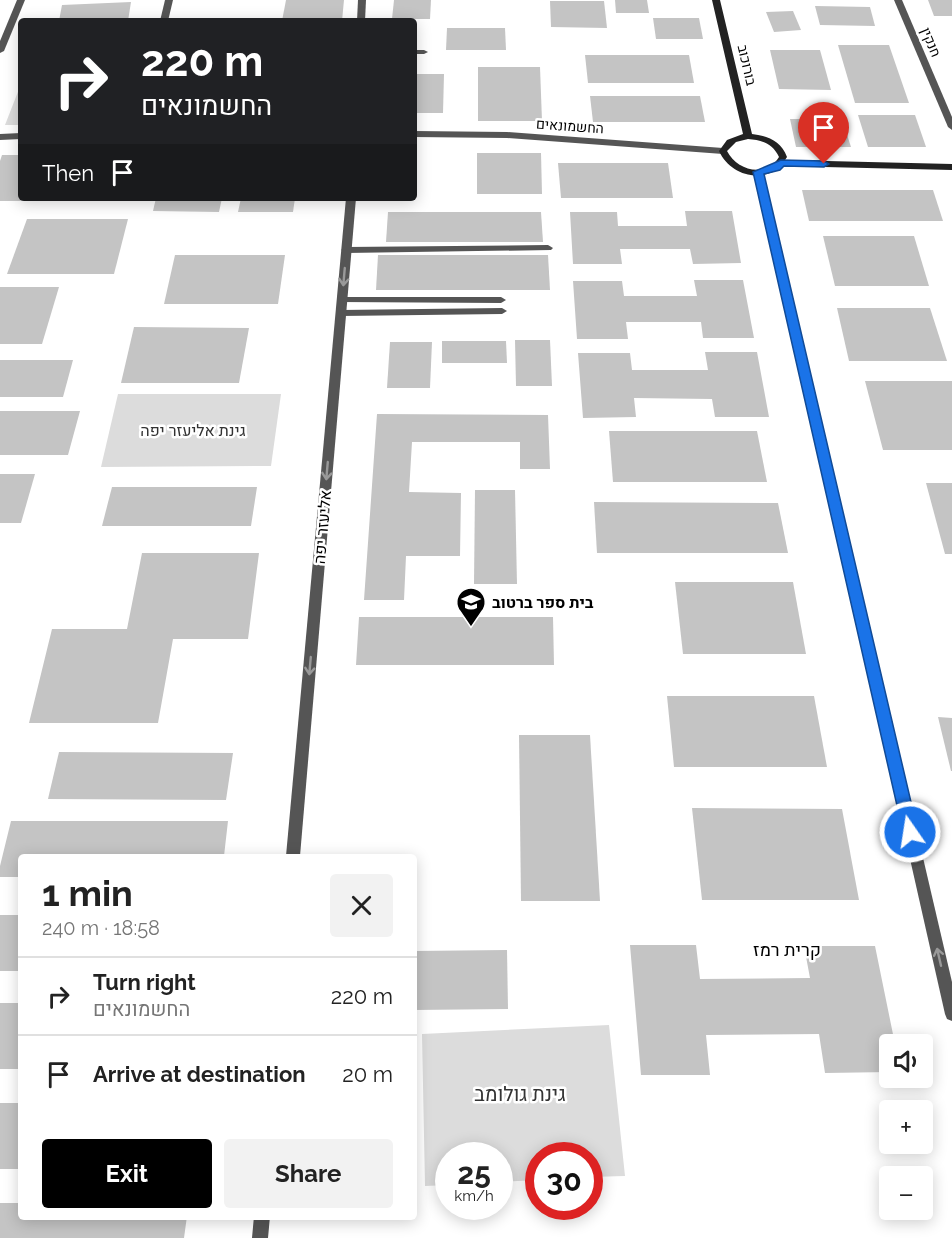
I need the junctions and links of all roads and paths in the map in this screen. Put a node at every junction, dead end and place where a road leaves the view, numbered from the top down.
1 (21, 0) edge
2 (169, 0) edge
3 (362, 0) edge
4 (716, 0) edge
5 (898, 0) edge
6 (165, 18) edge
7 (361, 18) edge
8 (0, 51) edge
9 (417, 52) edge
10 (424, 52) dead end
11 (952, 128) edge
12 (417, 134) edge
13 (0, 136) edge
14 (18, 136) edge
15 (748, 136) junction
16 (723, 151) junction
17 (781, 163) junction
18 (952, 167) edge
19 (759, 172) junction
20 (351, 201) edge
21 (548, 248) dead end
22 (346, 250) junction
23 (342, 300) junction
24 (341, 313) junction
25 (293, 854) edge
26 (952, 1014) edge
27 (262, 1220) edge
28 (260, 1238) edge

1 - 8 street
2 - 6 street
3 - 7 street
4 - 15 street, בורוכוב
5 - 11 street, חנקין
9 - 10 street
12 - 16 street, החשמונאים
13 - 14 street
15 - 16 street
15 - 17 street
16 - 19 street
17 - 18 street
17 - 19 street
26 -> 19 street
20 - 22 street, אליעזר יפה
21 - 22 street
22 -> 23 street, אליעזר יפה
23 - 24 street, אליעזר יפה
23 - 24 street
24 -> 25 street, אליעזר יפה
27 - 28 street

